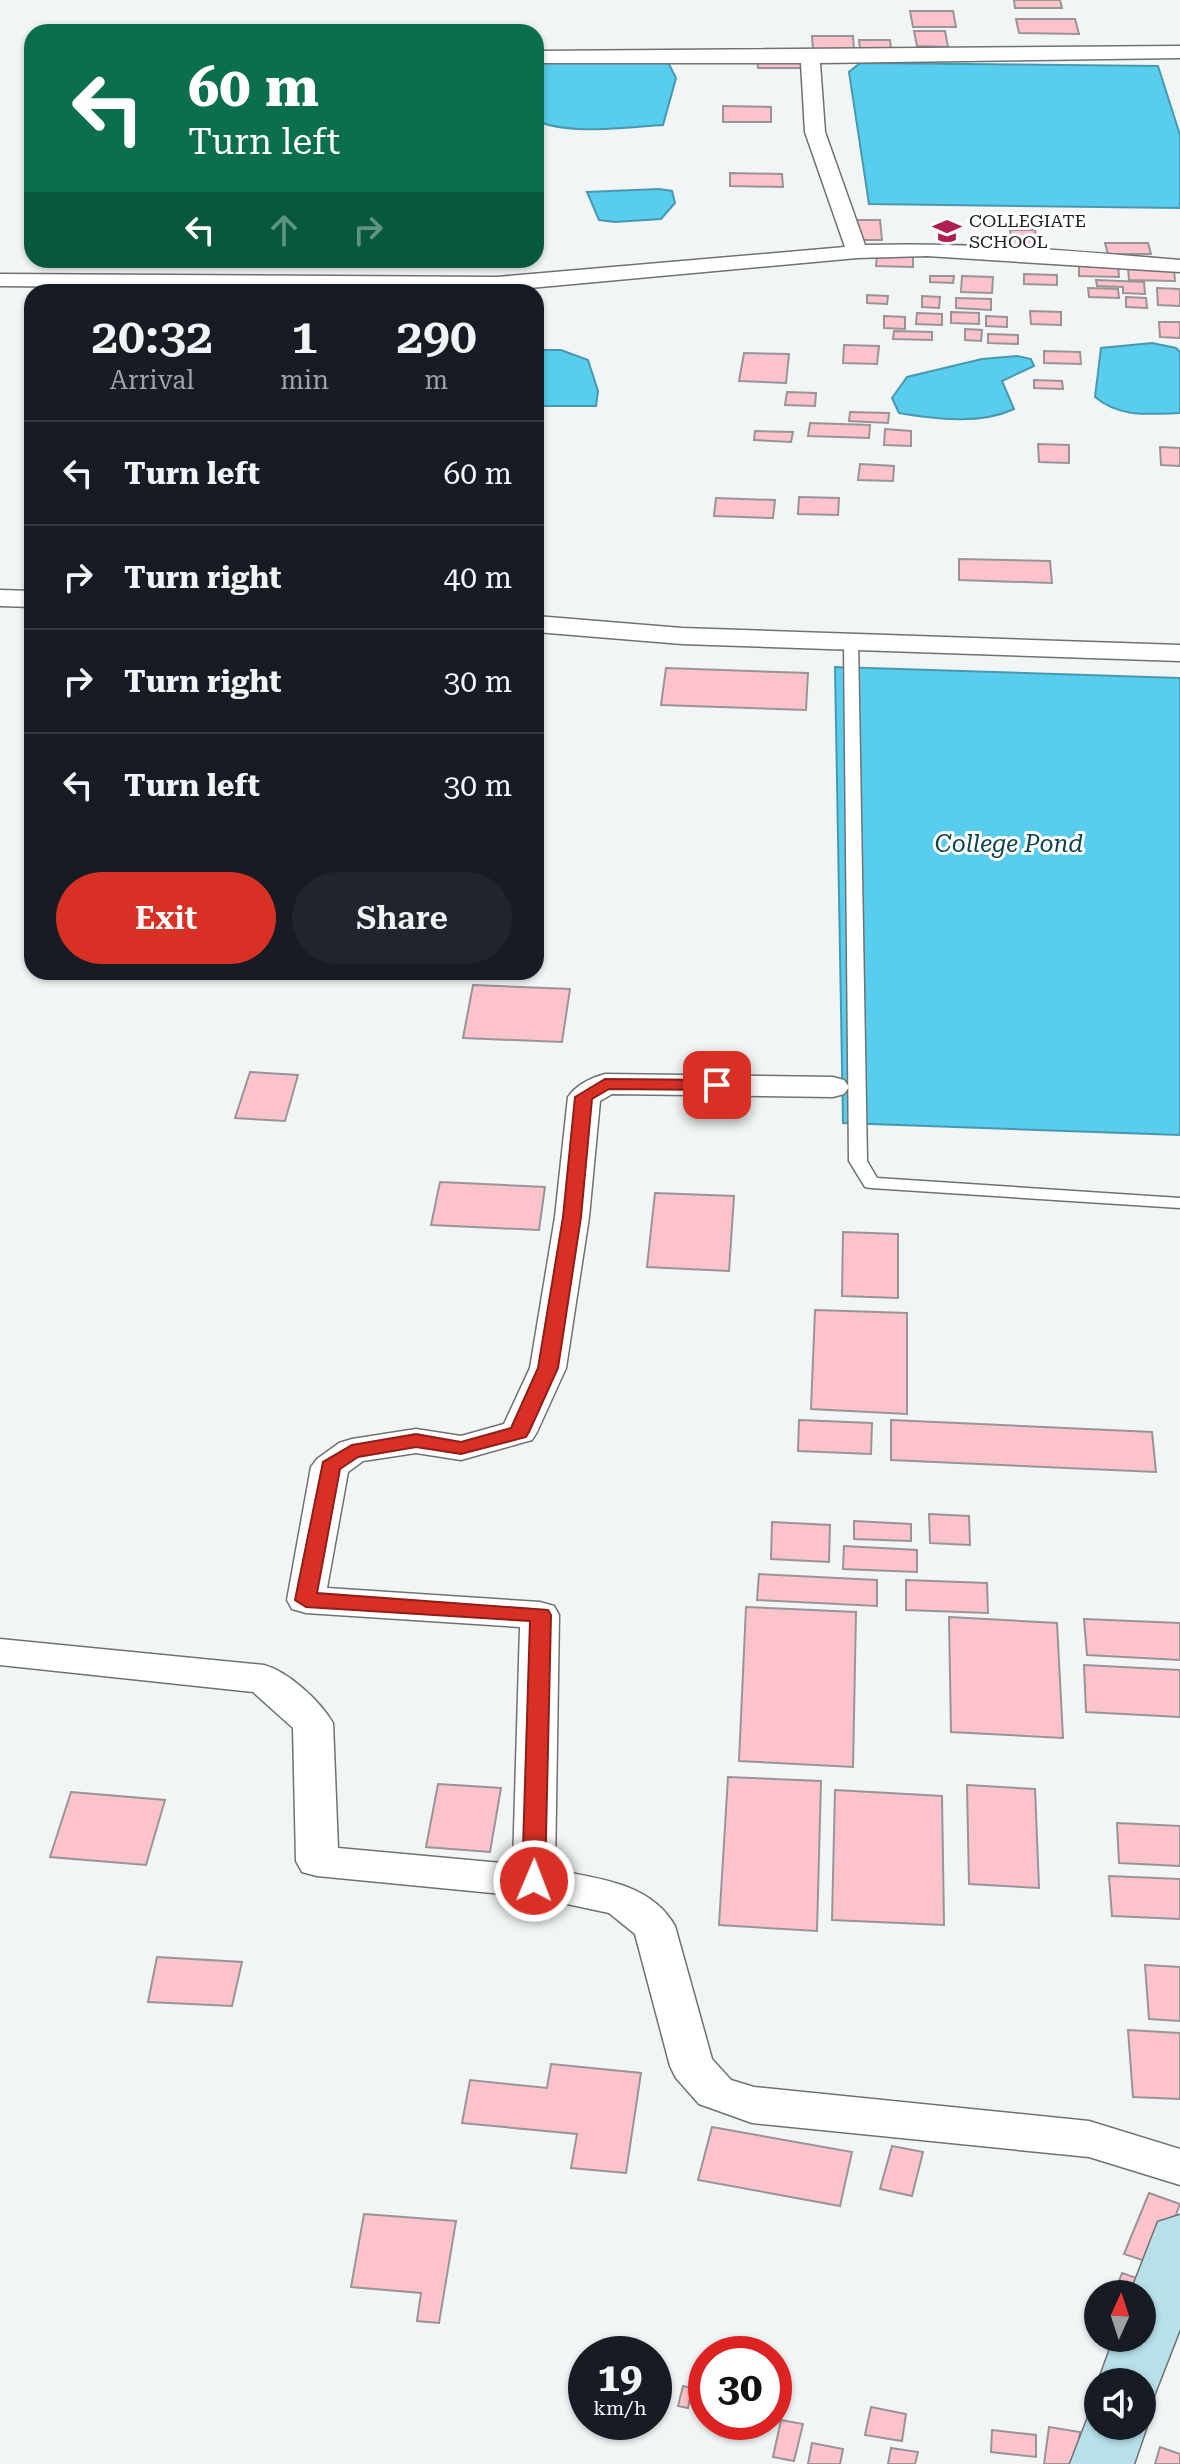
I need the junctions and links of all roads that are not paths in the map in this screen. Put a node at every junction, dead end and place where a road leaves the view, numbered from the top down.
1 (1180, 52) edge
2 (544, 57) edge
3 (810, 57) junction
4 (857, 252) junction
5 (1180, 266) edge
6 (0, 280) edge
7 (0, 598) edge
8 (24, 599) edge
9 (544, 625) edge
10 (851, 642) junction
11 (1180, 653) edge
12 (833, 1087) dead end
13 (1180, 1203) edge
14 (0, 1652) edge
15 (534, 1881) junction
16 (1180, 2167) edge
17 (1180, 2240) edge
18 (1135, 2368) edge
19 (1110, 2440) edge
20 (1102, 2464) edge

1 - 3 street
2 - 3 street
3 - 4 street
4 - 5 street
4 - 6 street
7 - 8 street
9 - 10 street
10 - 11 street
10 - 13 lane
12 - 15 street
14 - 15 street
15 - 16 street
17 - 18 main road
19 - 20 main road

